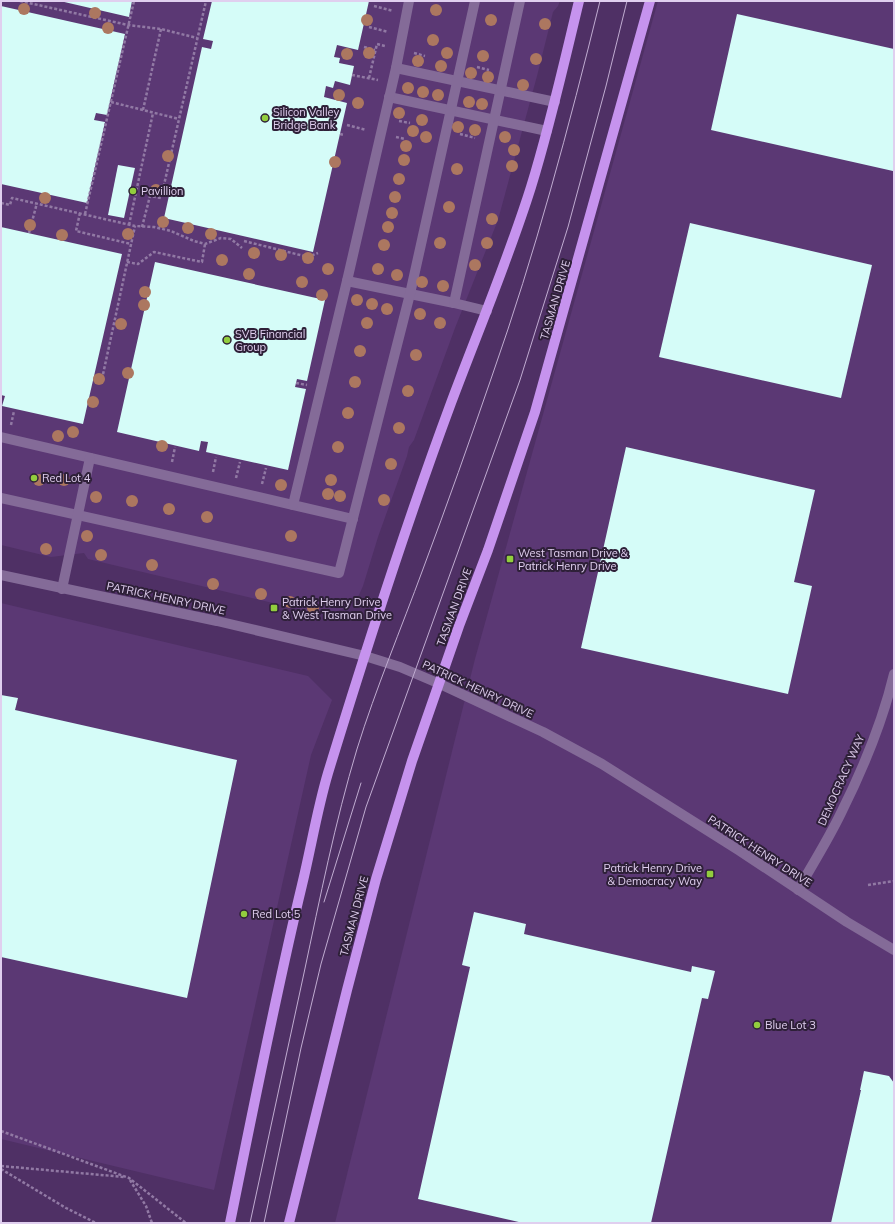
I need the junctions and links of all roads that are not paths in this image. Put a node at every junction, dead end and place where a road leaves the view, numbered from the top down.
1 (409, 1) edge
2 (474, 1) edge
3 (520, 1) edge
4 (579, 1) edge
5 (650, 1) edge
6 (396, 68) junction
7 (456, 81) junction
8 (500, 90) junction
9 (389, 97) junction
10 (555, 102) junction
11 (450, 110) junction
12 (494, 119) junction
13 (547, 131) junction
14 (347, 281) junction
15 (410, 294) junction
16 (454, 303) junction
17 (487, 311) junction
18 (1, 437) edge
19 (90, 458) junction
20 (1, 498) edge
21 (293, 505) junction
22 (77, 516) junction
23 (353, 519) junction
24 (1, 575) edge
25 (62, 589) junction
26 (365, 656) junction
27 (894, 674) edge
28 (440, 684) junction
29 (798, 890) junction
30 (894, 950) edge
31 (230, 1223) edge
32 (290, 1223) edge

1 - 6 street
2 - 7 street
3 - 8 street
4 - 10 main road
5 - 28 main road, TASMAN DRIVE
6 - 7 street
6 - 9 street
7 - 8 street
7 - 11 street
8 - 10 street
8 - 12 street
9 - 11 street
9 - 14 street
10 - 13 main road
11 - 12 street
11 - 15 street
12 - 13 street
12 - 16 street
13 - 17 main road
14 - 15 street
14 - 21 street
15 - 16 street
15 - 23 street
16 - 17 street
17 - 26 main road
18 - 19 street
19 - 21 street
19 - 22 street
20 - 22 street
21 - 23 street
22 - 23 street
22 - 25 street
24 - 25 street, PATRICK HENRY DRIVE
25 - 26 street, PATRICK HENRY DRIVE
26 - 28 street, PATRICK HENRY DRIVE
26 - 31 main road
27 - 29 street, DEMOCRACY WAY
28 - 29 street, PATRICK HENRY DRIVE
28 - 32 main road, TASMAN DRIVE
29 - 30 street, PATRICK HENRY DRIVE

